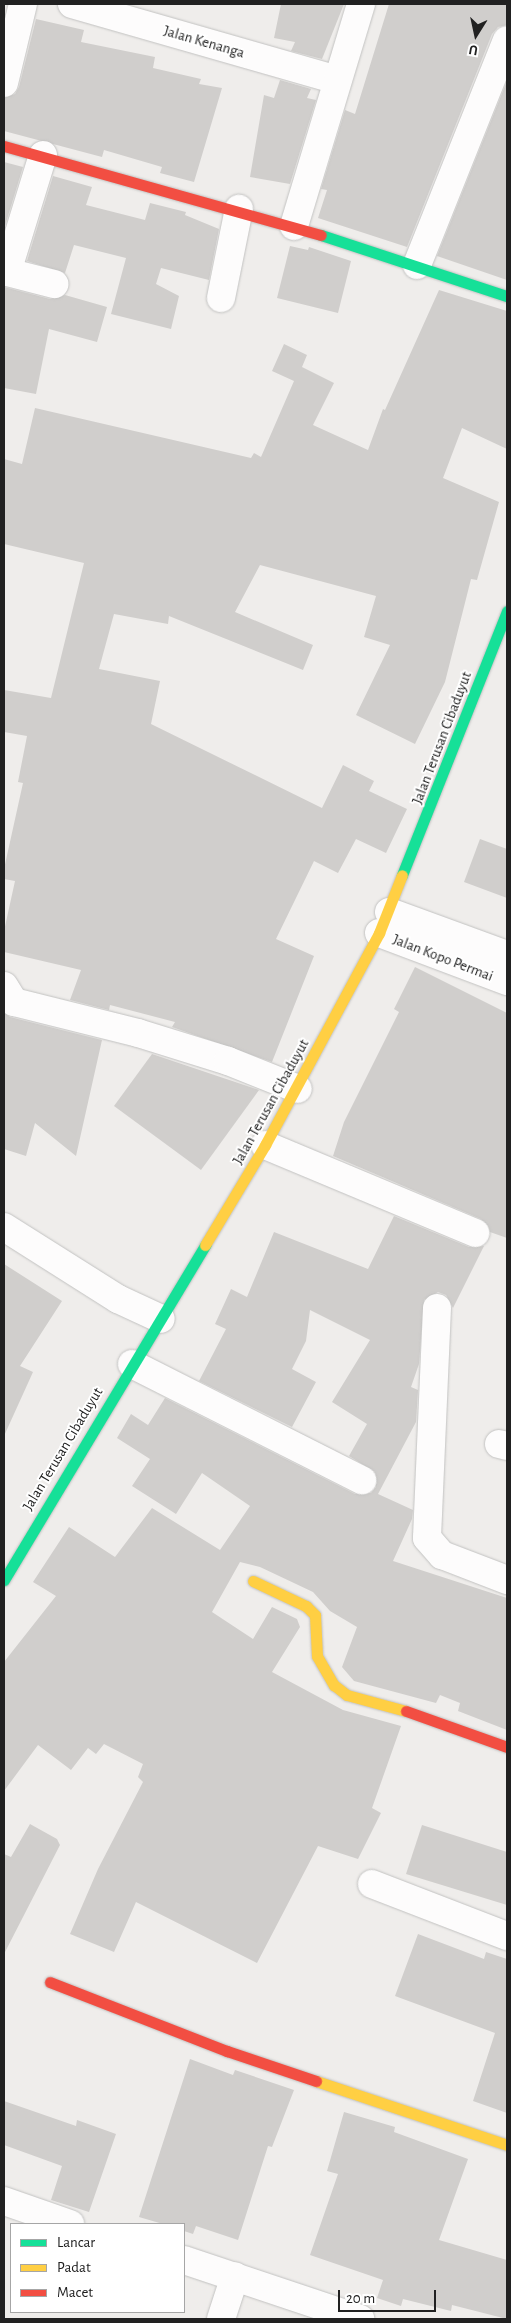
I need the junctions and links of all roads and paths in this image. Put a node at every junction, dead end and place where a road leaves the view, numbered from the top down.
1 (23, 4) edge
2 (75, 4) edge
3 (361, 4) edge
4 (507, 40) edge
5 (337, 80) junction
6 (4, 83) edge
7 (4, 146) edge
8 (43, 155) junction
9 (239, 209) junction
10 (294, 226) junction
11 (417, 265) junction
12 (6, 272) edge
13 (54, 284) dead end
14 (507, 296) edge
15 (221, 298) dead end
16 (507, 611) edge
17 (384, 923) junction
18 (499, 952) edge
19 (496, 978) edge
20 (4, 986) edge
21 (298, 1088) junction
22 (265, 1145) junction
23 (4, 1227) edge
24 (475, 1233) dead end
25 (437, 1308) dead end
26 (161, 1320) junction
27 (132, 1364) junction
28 (362, 1480) dead end
29 (4, 1580) edge
30 (507, 1580) edge
31 (253, 1581) dead end
32 (507, 1747) edge
33 (372, 1884) dead end
34 (507, 1936) edge
35 (50, 1982) dead end
36 (507, 2145) edge
37 (4, 2201) edge
38 (67, 2223) edge
39 (185, 2260) edge
40 (235, 2276) junction
41 (221, 2319) edge
42 (360, 2319) edge

1 - 6 street
2 - 5 street, Jalan Kenanga
3 - 5 street
4 - 11 street
5 - 10 street
7 - 8 street
8 - 9 street
8 - 12 street
9 - 10 street
9 - 15 street
10 - 11 street
11 - 14 street
12 - 13 street
16 - 17 street, Jalan Terusan Cibaduyut
17 - 18 street, Jalan Kopo Permai
17 - 19 street, Jalan Kopo Permai
17 - 21 street, Jalan Terusan Cibaduyut
18 - 19 street
20 - 21 street
21 - 22 street, Jalan Terusan Cibaduyut
22 - 24 street
22 - 26 street, Jalan Terusan Cibaduyut
23 - 26 street
25 - 30 street
26 - 27 street, Jalan Terusan Cibaduyut
27 - 28 street
27 - 29 street, Jalan Terusan Cibaduyut
31 - 32 street
33 - 34 street
35 - 36 street
37 - 38 street
39 - 40 street
40 - 41 street
40 - 42 street

